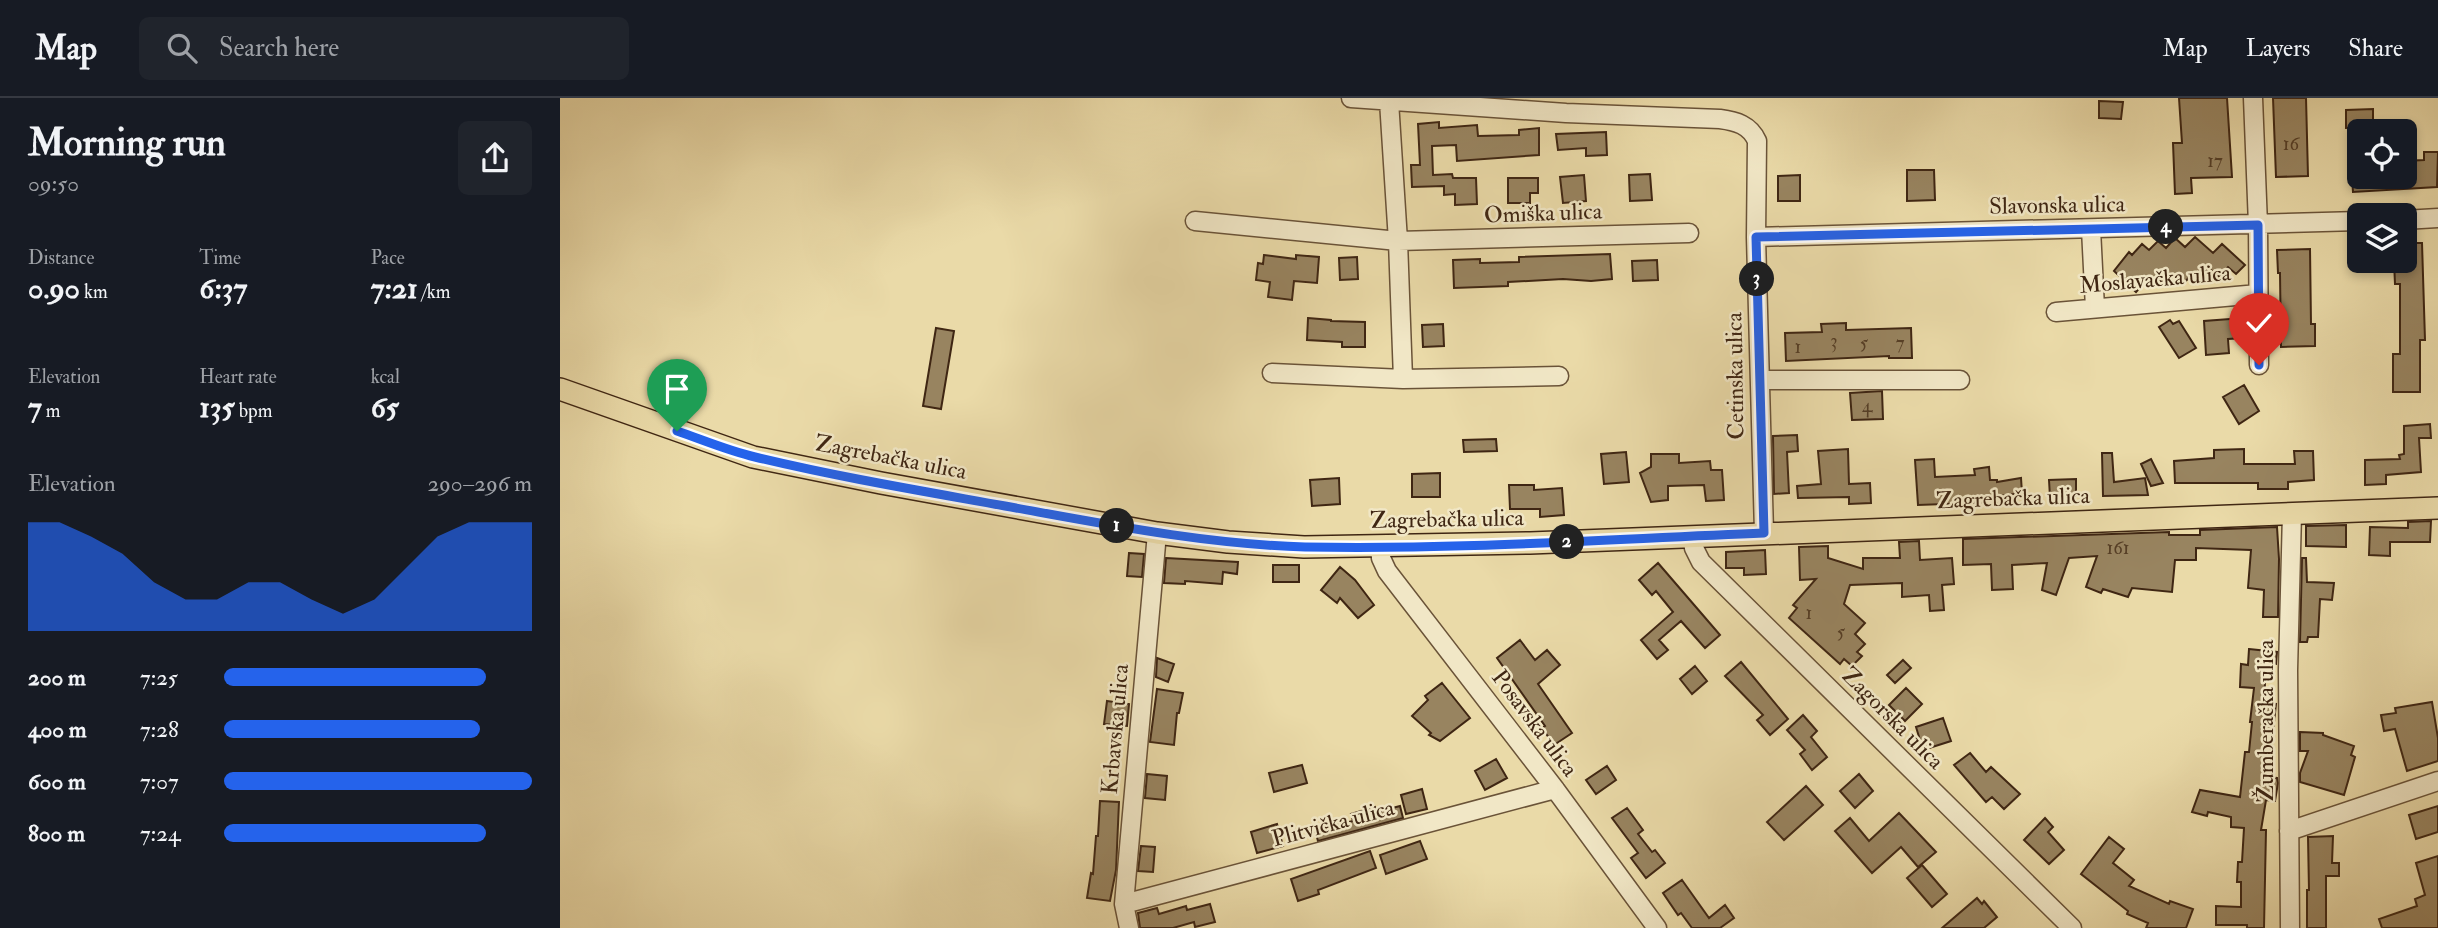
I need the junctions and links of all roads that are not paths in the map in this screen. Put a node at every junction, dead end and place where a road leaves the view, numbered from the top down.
1 (1351, 98) edge
2 (2253, 98) edge
3 (1389, 101) junction
4 (1566, 105) edge
5 (2438, 218) edge
6 (2417, 219) edge
7 (1195, 221) dead end
8 (2347, 221) edge
9 (2258, 225) junction
10 (2091, 229) junction
11 (1689, 233) dead end
12 (1756, 237) junction
13 (1398, 241) junction
14 (2258, 294) junction
15 (2095, 308) junction
16 (2056, 312) dead end
17 (2259, 365) dead end
18 (1272, 373) dead end
19 (1559, 376) dead end
20 (1403, 379) junction
21 (1760, 380) junction
22 (1960, 380) dead end
23 (560, 389) edge
24 (2438, 508) edge
25 (2292, 513) junction
26 (1157, 533) junction
27 (1764, 533) junction
28 (1692, 536) junction
29 (1380, 547) junction
30 (2438, 781) edge
31 (1555, 789) junction
32 (2289, 831) junction
33 (1124, 904) junction
34 (1129, 928) edge
35 (1657, 928) edge
36 (2072, 928) edge
37 (2290, 928) edge

1 - 3 street
2 - 9 street, Moslavačka ulica
3 - 4 street
3 - 13 street
4 - 12 street, Cetinska ulica
5 - 6 street
7 - 13 street, Omiška ulica
8 - 9 street, Slavonska ulica
9 - 10 street, Slavonska ulica
9 - 14 street, Moslavačka ulica
10 - 12 street, Slavonska ulica
10 - 15 street
11 - 13 street, Omiška ulica
12 - 21 street, Cetinska ulica
13 - 20 street
14 - 15 street, Moslavačka ulica
14 - 17 street, Moslavačka ulica
15 - 16 street, Moslavačka ulica
18 - 20 street
19 - 20 street
21 - 22 street
21 - 27 street, Cetinska ulica
23 - 26 main road, Zagrebačka ulica
24 - 25 main road, Zagrebačka ulica
25 - 27 main road, Zagrebačka ulica
25 - 32 street, Žumberačka ulica
26 - 29 main road, Zagrebačka ulica
26 - 33 street, Krbavska ulica
27 - 28 main road, Zagrebačka ulica
28 - 29 main road, Zagrebačka ulica
28 - 36 street, Zagorska ulica
29 - 31 street, Posavska ulica
30 - 32 street
31 - 33 street, Plitvička ulica
31 - 35 street, Posavska ulica
32 - 37 street, Žumberačka ulica
33 - 34 street, Krbavska ulica

